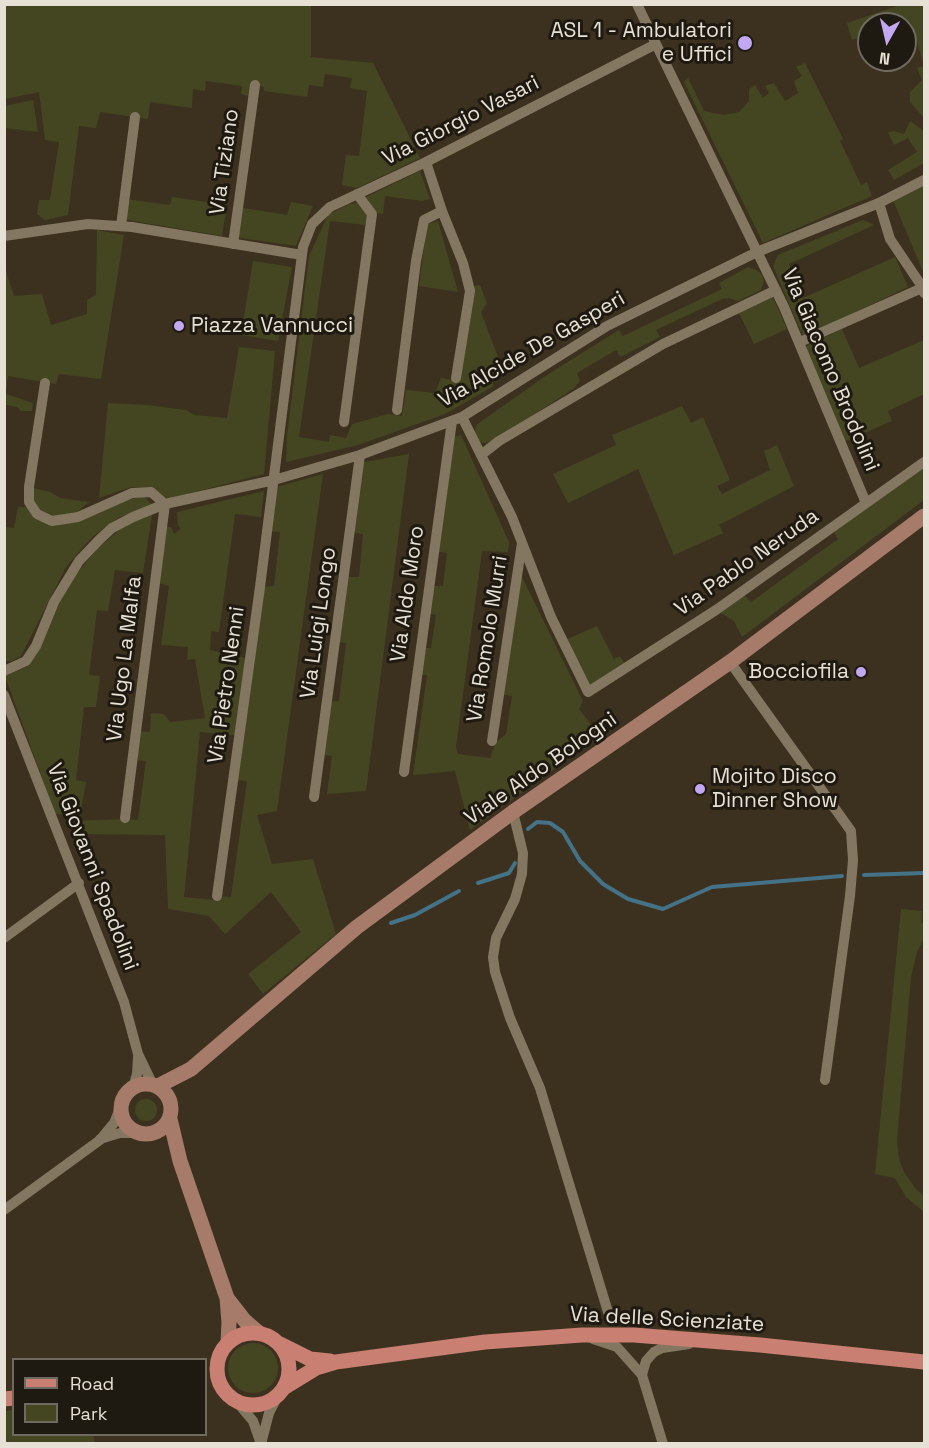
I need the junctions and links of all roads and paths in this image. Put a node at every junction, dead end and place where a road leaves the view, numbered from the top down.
1 (637, 4) edge
2 (656, 44) junction
3 (255, 85) dead end
4 (135, 117) dead end
5 (426, 162) junction
6 (924, 180) edge
7 (357, 194) junction
8 (879, 203) junction
9 (442, 211) junction
10 (121, 226) junction
11 (4, 236) edge
12 (233, 244) junction
13 (758, 252) junction
14 (302, 255) junction
15 (776, 290) junction
16 (923, 291) edge
17 (800, 342) junction
18 (456, 378) dead end
19 (45, 383) dead end
20 (397, 410) dead end
21 (457, 419) junction
22 (344, 422) dead end
23 (360, 455) junction
24 (481, 455) junction
25 (924, 462) edge
26 (274, 480) junction
27 (866, 503) junction
28 (165, 504) junction
29 (924, 516) edge
30 (522, 543) junction
31 (730, 662) junction
32 (4, 671) edge
33 (588, 692) joint
34 (4, 695) edge
35 (492, 741) dead end
36 (404, 772) dead end
37 (314, 797) dead end
38 (513, 812) junction
39 (125, 818) dead end
40 (79, 883) junction
41 (217, 896) dead end
42 (4, 938) edge
43 (138, 1054) junction
44 (191, 1068) junction
45 (825, 1080) dead end
46 (156, 1086) junction
47 (133, 1087) junction
48 (120, 1108) junction
49 (171, 1113) junction
50 (143, 1134) junction
51 (99, 1140) junction
52 (180, 1161) junction
53 (4, 1210) edge
54 (227, 1298) junction
55 (608, 1312) dead end
56 (259, 1332) junction
57 (557, 1336) junction
58 (729, 1343) junction
59 (280, 1344) junction
60 (224, 1347) junction
61 (336, 1362) junction
62 (924, 1362) edge
63 (207, 1365) edge
64 (642, 1375) junction
65 (207, 1387) edge
66 (281, 1391) junction
67 (232, 1399) junction
68 (261, 1443) edge
69 (663, 1443) edge

1 - 2 street
2 - 5 street, Via Giorgio Vasari
2 - 13 street
3 - 12 street, Via Tiziano
4 - 10 street
5 - 7 street, Via Giorgio Vasari
5 - 9 street
6 - 8 street, Via Alcide De Gasperi
7 - 14 street, Via Giorgio Vasari
7 - 22 street
8 - 13 street, Via Alcide De Gasperi
8 - 16 street
9 - 18 street
9 - 20 street
10 - 11 street
10 - 12 street
12 - 14 street
13 - 15 street, Via Giacomo Brodolini
13 - 21 street, Via Alcide De Gasperi
14 - 26 street, Via Giorgio Vasari
15 - 17 street, Via Giacomo Brodolini
15 - 24 street
16 - 17 street
17 - 27 street, Via Giacomo Brodolini
19 - 28 street
21 - 23 street, Via Alcide De Gasperi
21 - 24 street, Via Romolo Murri
21 - 36 street, Via Aldo Moro
23 - 26 street, Via Alcide De Gasperi
23 - 37 street, Via Luigi Longo
24 - 30 street, Via Romolo Murri
25 - 27 street, Via Pablo Neruda
26 - 28 street, Via Alcide De Gasperi
26 - 41 street, Via Pietro Nenni
27 - 33 street, Via Pablo Neruda
28 - 32 street, Via Alcide De Gasperi
28 - 39 street, Via Ugo La Malfa
29 - 31 main road, Viale Aldo Bologni
30 - 33 street, Via Romolo Murri
30 - 35 street, Via Romolo Murri
31 - 38 main road, Viale Aldo Bologni
31 - 45 street
34 - 40 street, Via Giovanni Spadolini
38 - 44 main road, Viale Aldo Bologni
38 - 55 street
40 - 42 street
40 - 43 street, Via Giovanni Spadolini
43 - 46 street, Via Giovanni Spadolini
43 - 47 street, Via Giovanni Spadolini
44 - 46 main road, Viale Aldo Bologni
44 - 49 main road, Viale Aldo Bologni
46 - 47 main road
46 - 49 main road
47 - 48 main road
48 - 50 main road
48 - 51 street
49 - 50 main road
49 - 52 main road
50 - 51 street
50 - 52 main road
51 - 53 street
52 - 54 main road
54 - 56 main road
54 - 60 main road
56 - 59 main road
56 - 60 main road
57 - 58 main road, Via delle Scienziate
57 - 61 main road, Via delle Scienziate
57 - 64 street
58 - 62 main road, Via delle Scienziate
58 - 64 street
59 - 61 main road, Via delle Scienziate
59 - 66 main road
60 - 63 main road
60 - 67 main road
61 - 66 main road, Via delle Scienziate
64 - 69 street
65 - 67 main road
66 - 67 main road
66 - 68 street
67 - 68 street

